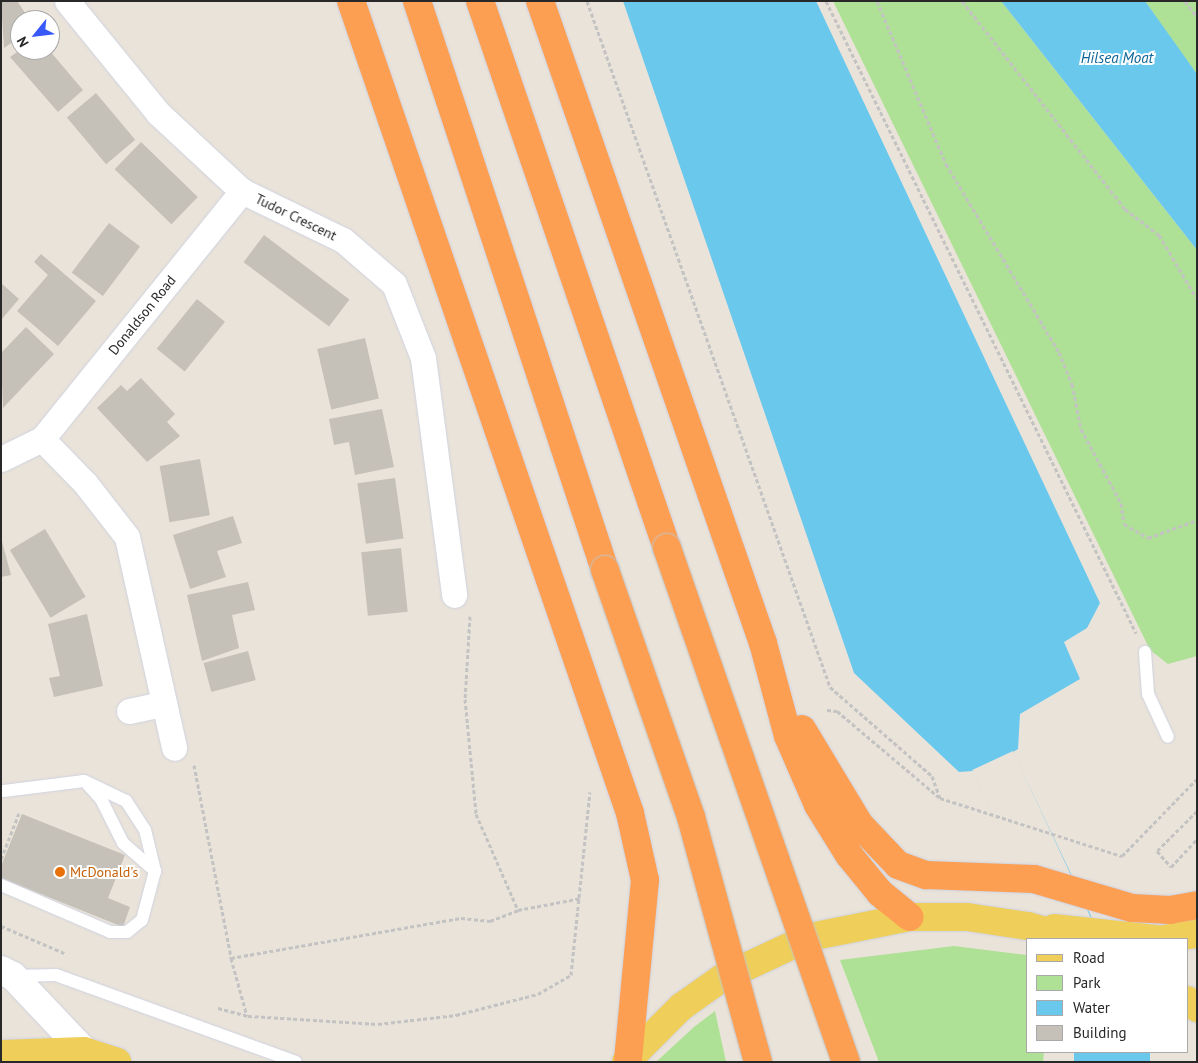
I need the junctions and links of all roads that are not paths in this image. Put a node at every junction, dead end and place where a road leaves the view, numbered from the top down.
1 (67, 1) edge
2 (351, 1) edge
3 (417, 1) edge
4 (480, 1) edge
5 (540, 1) edge
6 (242, 191) junction
7 (42, 440) junction
8 (1, 459) edge
9 (454, 595) road end
10 (763, 643) junction
11 (1145, 652) road end
12 (163, 704) junction
13 (129, 711) dead end
14 (1168, 737) dead end
15 (174, 748) road end
16 (84, 781) junction
17 (4, 791) dead end
18 (155, 871) junction
19 (1, 885) edge
20 (1197, 905) edge
21 (910, 917) junction
22 (1028, 926) junction
23 (1197, 934) edge
24 (1070, 938) edge
25 (1150, 938) edge
26 (1171, 938) edge
27 (5, 976) edge
28 (84, 1051) junction
29 (1, 1054) edge
30 (627, 1060) edge
31 (118, 1062) edge
32 (296, 1062) edge
33 (758, 1062) edge
34 (846, 1062) edge

1 - 6 street, Tudor Crescent
2 - 30 highway
3 - 33 highway, bridge
4 - 34 highway, bridge
5 - 10 highway
6 - 7 street, Donaldson Road
6 - 9 street, Tudor Crescent
7 - 8 street, Donaldson Road
7 - 12 street
10 - 20 highway
10 - 21 highway
11 - 14 lane
12 - 13 street
12 - 15 street
16 - 17 lane
16 - 18 lane
16 - 18 lane
18 - 19 lane
21 - 22 main road
21 - 30 main road
22 - 24 main road
22 - 25 main road
23 - 26 main road
27 - 28 street
27 - 32 lane
28 - 29 main road
28 - 31 main road

